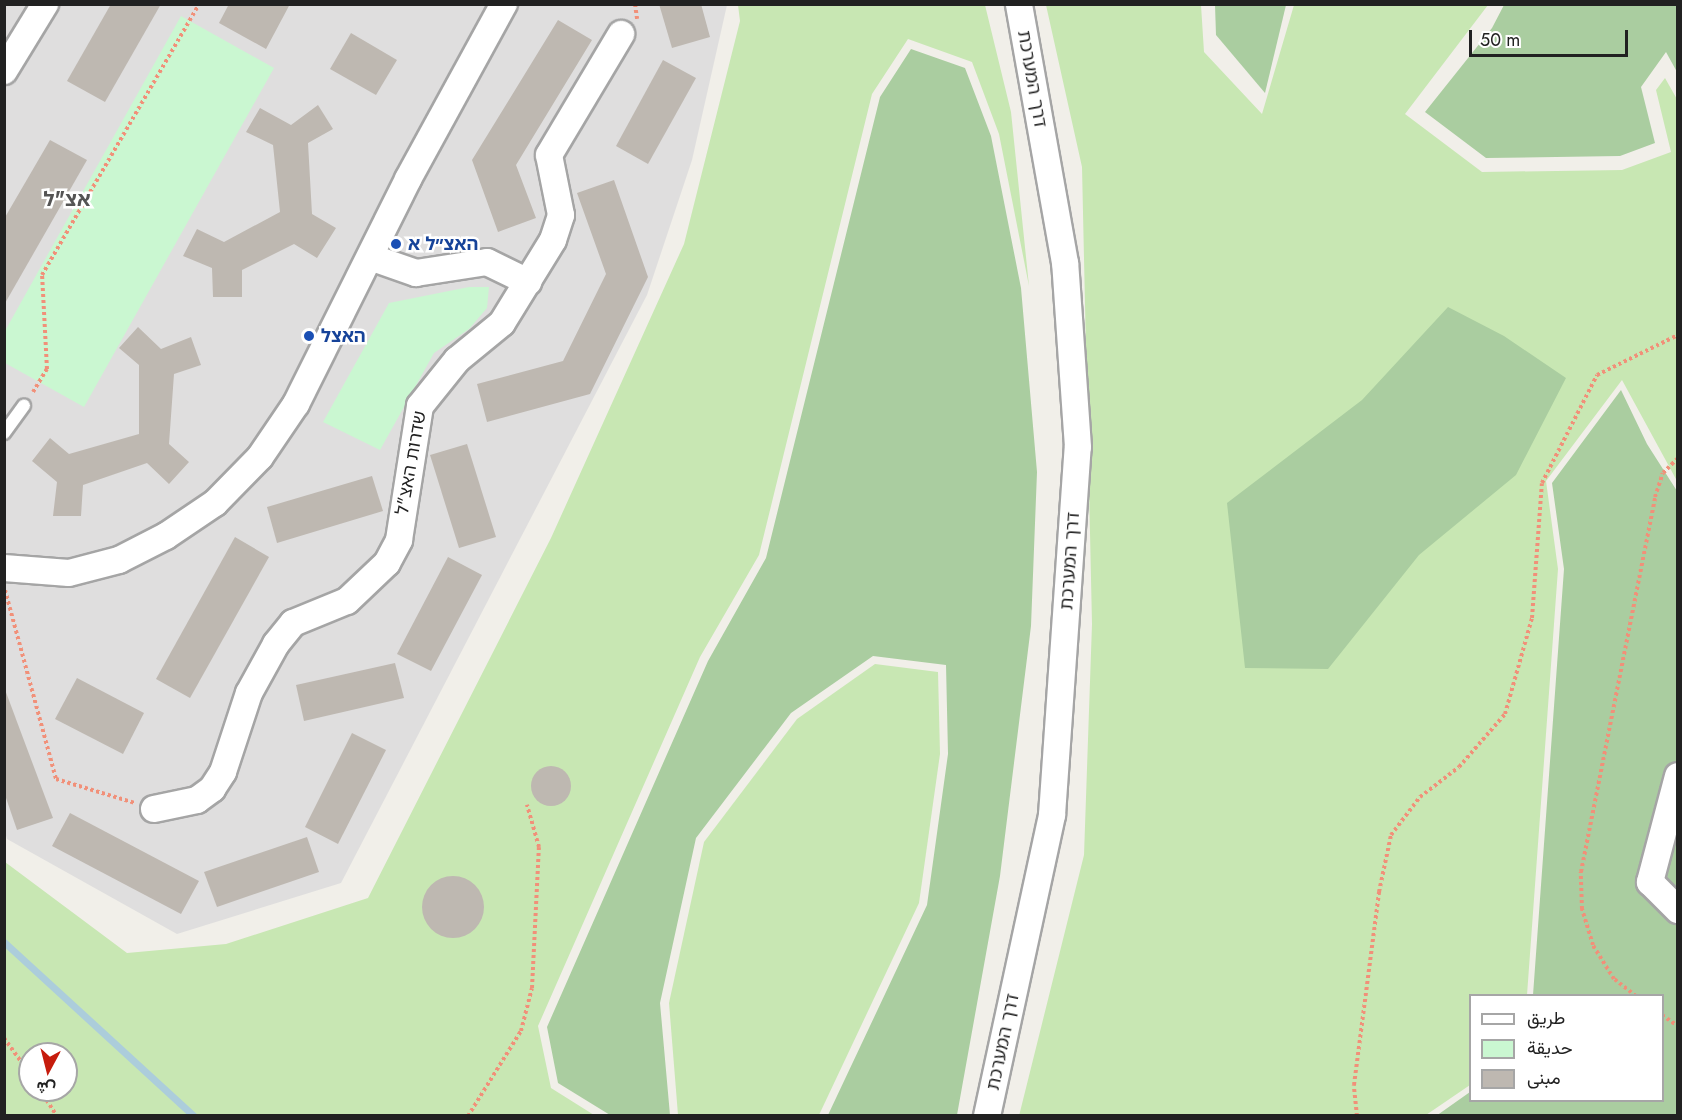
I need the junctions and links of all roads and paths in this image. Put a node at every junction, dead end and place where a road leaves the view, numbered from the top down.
1 (45, 4) edge
2 (199, 4) edge
3 (504, 4) edge
4 (1019, 4) edge
5 (621, 34) dead end
6 (4, 71) edge
7 (370, 257) junction
8 (528, 282) junction
9 (1677, 335) edge
10 (24, 405) joint
11 (4, 433) edge
12 (1677, 458) edge
13 (4, 568) edge
14 (4, 590) edge
15 (1677, 776) edge
16 (526, 805) dead end
17 (154, 809) joint
18 (1677, 910) edge
19 (1633, 994) edge
20 (1664, 1016) edge
21 (1677, 1026) edge
22 (4, 1038) edge
23 (18, 1057) edge
24 (48, 1102) edge
25 (57, 1116) edge
26 (468, 1116) edge
27 (987, 1116) edge
28 (1357, 1116) edge

1 - 6 street
2 - 10 path
3 - 7 street
4 - 27 street, דרך המערכת
5 - 8 street, שדרות האצ"ל
7 - 8 street
7 - 13 street
8 - 17 street, שדרות האצ"ל
9 - 28 path
10 - 11 lane
12 - 19 path
14 - 17 path
15 - 18 street
16 - 26 path
20 - 21 path
22 - 23 path
24 - 25 path

